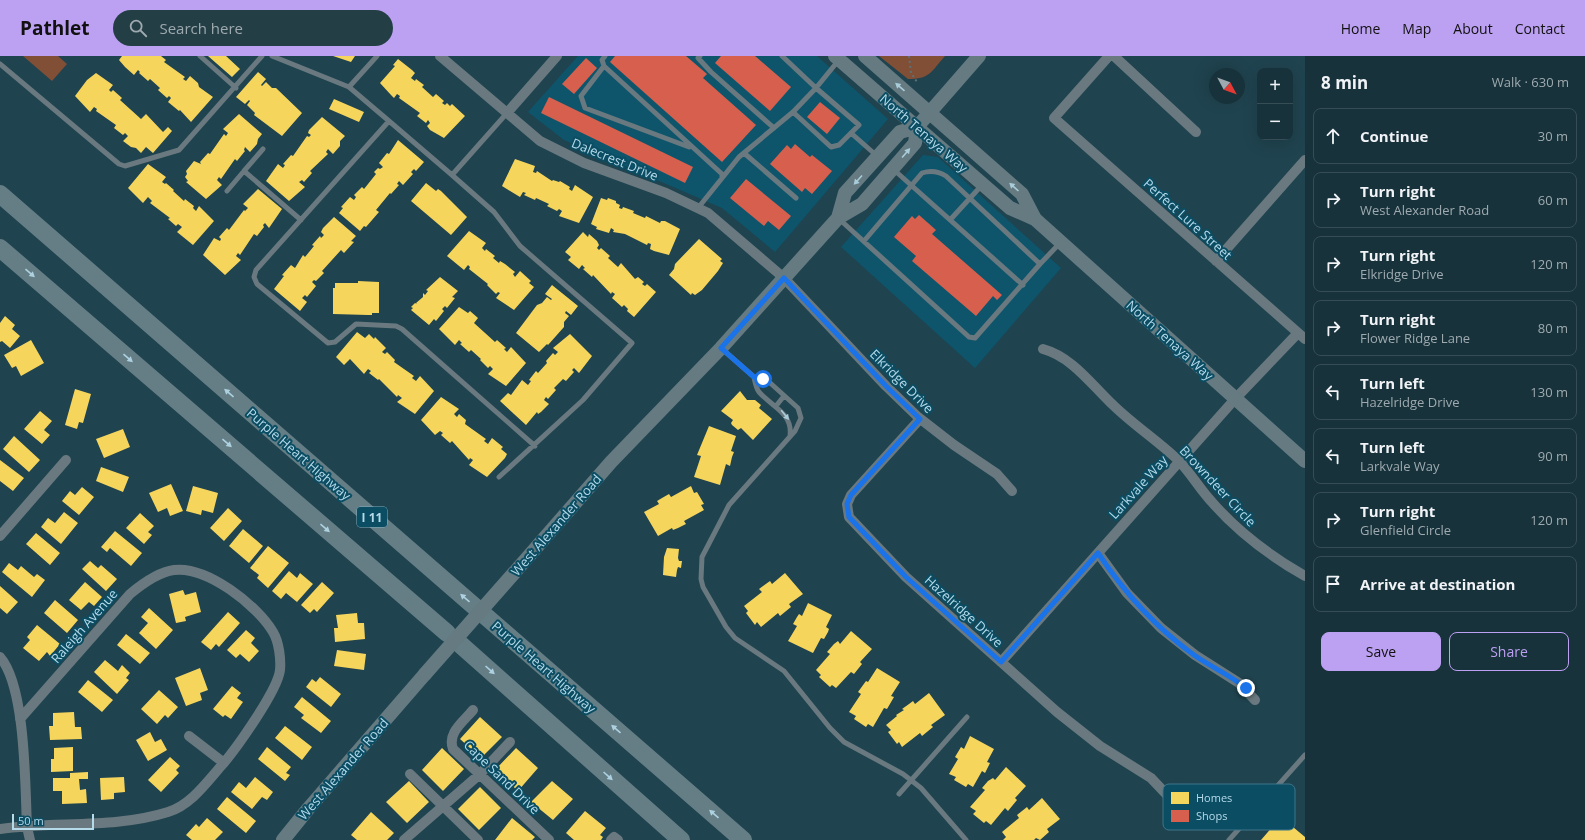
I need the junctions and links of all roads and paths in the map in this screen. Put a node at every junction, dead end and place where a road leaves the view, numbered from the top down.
1 (200, 56) edge
2 (262, 56) edge
3 (272, 56) edge
4 (377, 56) edge
5 (440, 56) edge
6 (557, 56) edge
7 (605, 56) edge
8 (782, 56) edge
9 (864, 56) edge
10 (909, 56) edge
11 (979, 56) edge
12 (1109, 56) edge
13 (1114, 56) edge
14 (698, 57) edge
15 (837, 58) edge
16 (0, 64) edge
17 (604, 66) junction
18 (917, 82) dead end
19 (236, 88) junction
20 (349, 88) junction
21 (816, 88) junction
22 (793, 112) junction
23 (930, 112) junction
24 (507, 113) junction
25 (389, 121) junction
26 (917, 127) junction
27 (774, 128) junction
28 (1196, 132) dead end
29 (851, 133) junction
30 (693, 148) junction
31 (263, 149) dead end
32 (744, 153) junction
33 (878, 157) junction
34 (1304, 164) edge
35 (893, 169) junction
36 (244, 171) junction
37 (452, 175) junction
38 (722, 178) junction
39 (982, 184) junction
40 (911, 185) junction
41 (227, 191) dead end
42 (0, 194) edge
43 (796, 198) dead end
44 (970, 198) junction
45 (698, 208) junction
46 (838, 218) junction
47 (1035, 219) junction
48 (302, 220) junction
49 (950, 220) junction
50 (864, 241) junction
51 (1062, 242) junction
52 (0, 248) edge
53 (1216, 261) junction
54 (1040, 264) junction
55 (784, 278) junction
56 (1022, 285) junction
57 (1302, 336) edge
58 (721, 348) junction
59 (1043, 349) dead end
60 (754, 377) junction
61 (784, 396) junction
62 (1234, 399) junction
63 (776, 406) junction
64 (920, 419) junction
65 (790, 436) junction
66 (535, 446) junction
67 (66, 460) dead end
68 (1179, 461) junction
69 (1305, 461) edge
70 (499, 477) dead end
71 (1012, 491) dead end
72 (0, 536) edge
73 (1098, 553) junction
74 (1305, 576) edge
75 (447, 632) dead end
76 (461, 644) dead end
77 (0, 657) edge
78 (1001, 662) junction
79 (1255, 700) dead end
80 (474, 710) dead end
81 (967, 717) dead end
82 (20, 719) junction
83 (189, 736) dead end
84 (510, 742) dead end
85 (1305, 755) edge
86 (224, 763) junction
87 (410, 774) dead end
88 (480, 774) junction
89 (911, 780) junction
90 (1279, 784) edge
91 (1163, 791) edge
92 (899, 794) dead end
93 (442, 806) junction
94 (27, 827) junction
95 (0, 829) edge
96 (1238, 830) edge
97 (30, 840) edge
98 (283, 840) edge
99 (404, 840) edge
100 (478, 840) edge
101 (549, 840) edge
102 (612, 840) edge
103 (618, 840) edge
104 (680, 840) edge
105 (743, 840) edge
106 (966, 840) edge
107 (1229, 840) edge

1 - 19 lane
2 - 19 lane
3 - 20 lane
4 - 20 lane
5 - 24 street, Dalecrest Drive
6 - 24 street
7 - 17 lane
8 - 21 lane
23 -> 9 main road, North Tenaya Way
10 - 18 path
11 - 23 main road, West Alexander Road
12 - 53 street, Perfect Lure Street
13 - 28 street
14 - 27 lane
15 - 21 lane
15 - 26 main road, North Tenaya Way
16 - 19 lane
17 - 30 lane
17 - 30 lane
20 - 25 lane
21 - 22 lane
21 - 29 lane
22 - 27 lane
22 - 29 lane
23 - 26 main road, West Alexander Road
47 -> 23 main road, North Tenaya Way
24 - 37 lane
24 - 45 street, Dalecrest Drive
25 - 37 lane
25 - 48 lane
26 - 33 main road, West Alexander Road
35 -> 26 main road, West Alexander Road
26 - 39 main road, North Tenaya Way
27 - 32 lane
29 - 33 lane
30 - 38 lane
31 - 36 lane
32 - 38 lane
32 - 43 lane
33 -> 46 main road, West Alexander Road
34 - 53 street
35 - 40 lane
35 - 46 main road, West Alexander Road
36 - 41 lane
36 - 48 lane
37 - 66 lane
38 - 45 lane
39 - 44 lane
39 - 47 main road, North Tenaya Way
40 - 44 lane
40 - 49 lane
40 - 50 lane
105 -> 42 highway, Purple Heart Highway / I 11
44 - 49 lane
44 - 54 lane
45 - 55 street, Dalecrest Drive
46 - 50 lane
46 - 55 main road, West Alexander Road
47 - 51 main road, North Tenaya Way
48 - 66 lane
49 - 56 lane
50 - 56 lane
51 - 54 lane
51 - 62 main road, North Tenaya Way
52 -> 75 highway
53 - 57 street, Perfect Lure Street
54 - 56 lane
55 - 58 main road, West Alexander Road
55 - 64 street, Elkridge Drive
57 - 62 street, Larkvale Way
58 - 60 lane
58 - 98 main road, West Alexander Road, bridge
59 - 68 street, Browndeer Circle
60 - 61 lane
60 - 63 lane
61 - 63 lane
61 - 65 lane
62 - 68 street, Larkvale Way
62 - 69 main road, North Tenaya Way
63 -> 65 lane
64 - 71 street, Elkridge Drive
64 - 78 street, Hazelridge Drive
65 - 89 lane
66 - 70 lane
67 - 72 street
68 - 73 street, Larkvale Way
68 - 74 street, Browndeer Circle
73 - 78 street, Larkvale Way
73 - 79 street
76 -> 104 highway
77 - 82 street
78 - 91 street, Hazelridge Drive
80 - 88 street, Cape Sand Drive
81 - 89 lane
82 - 86 street, Raleigh Avenue
82 - 94 street
83 - 86 street
84 - 88 street
85 - 90 lane
86 - 94 street
87 - 93 street
88 - 93 street
88 - 101 street, Cape Sand Drive
89 - 92 lane
89 - 106 lane
93 - 99 street
93 - 100 street
94 - 95 street
94 - 97 street
96 - 107 lane
102 - 103 street

